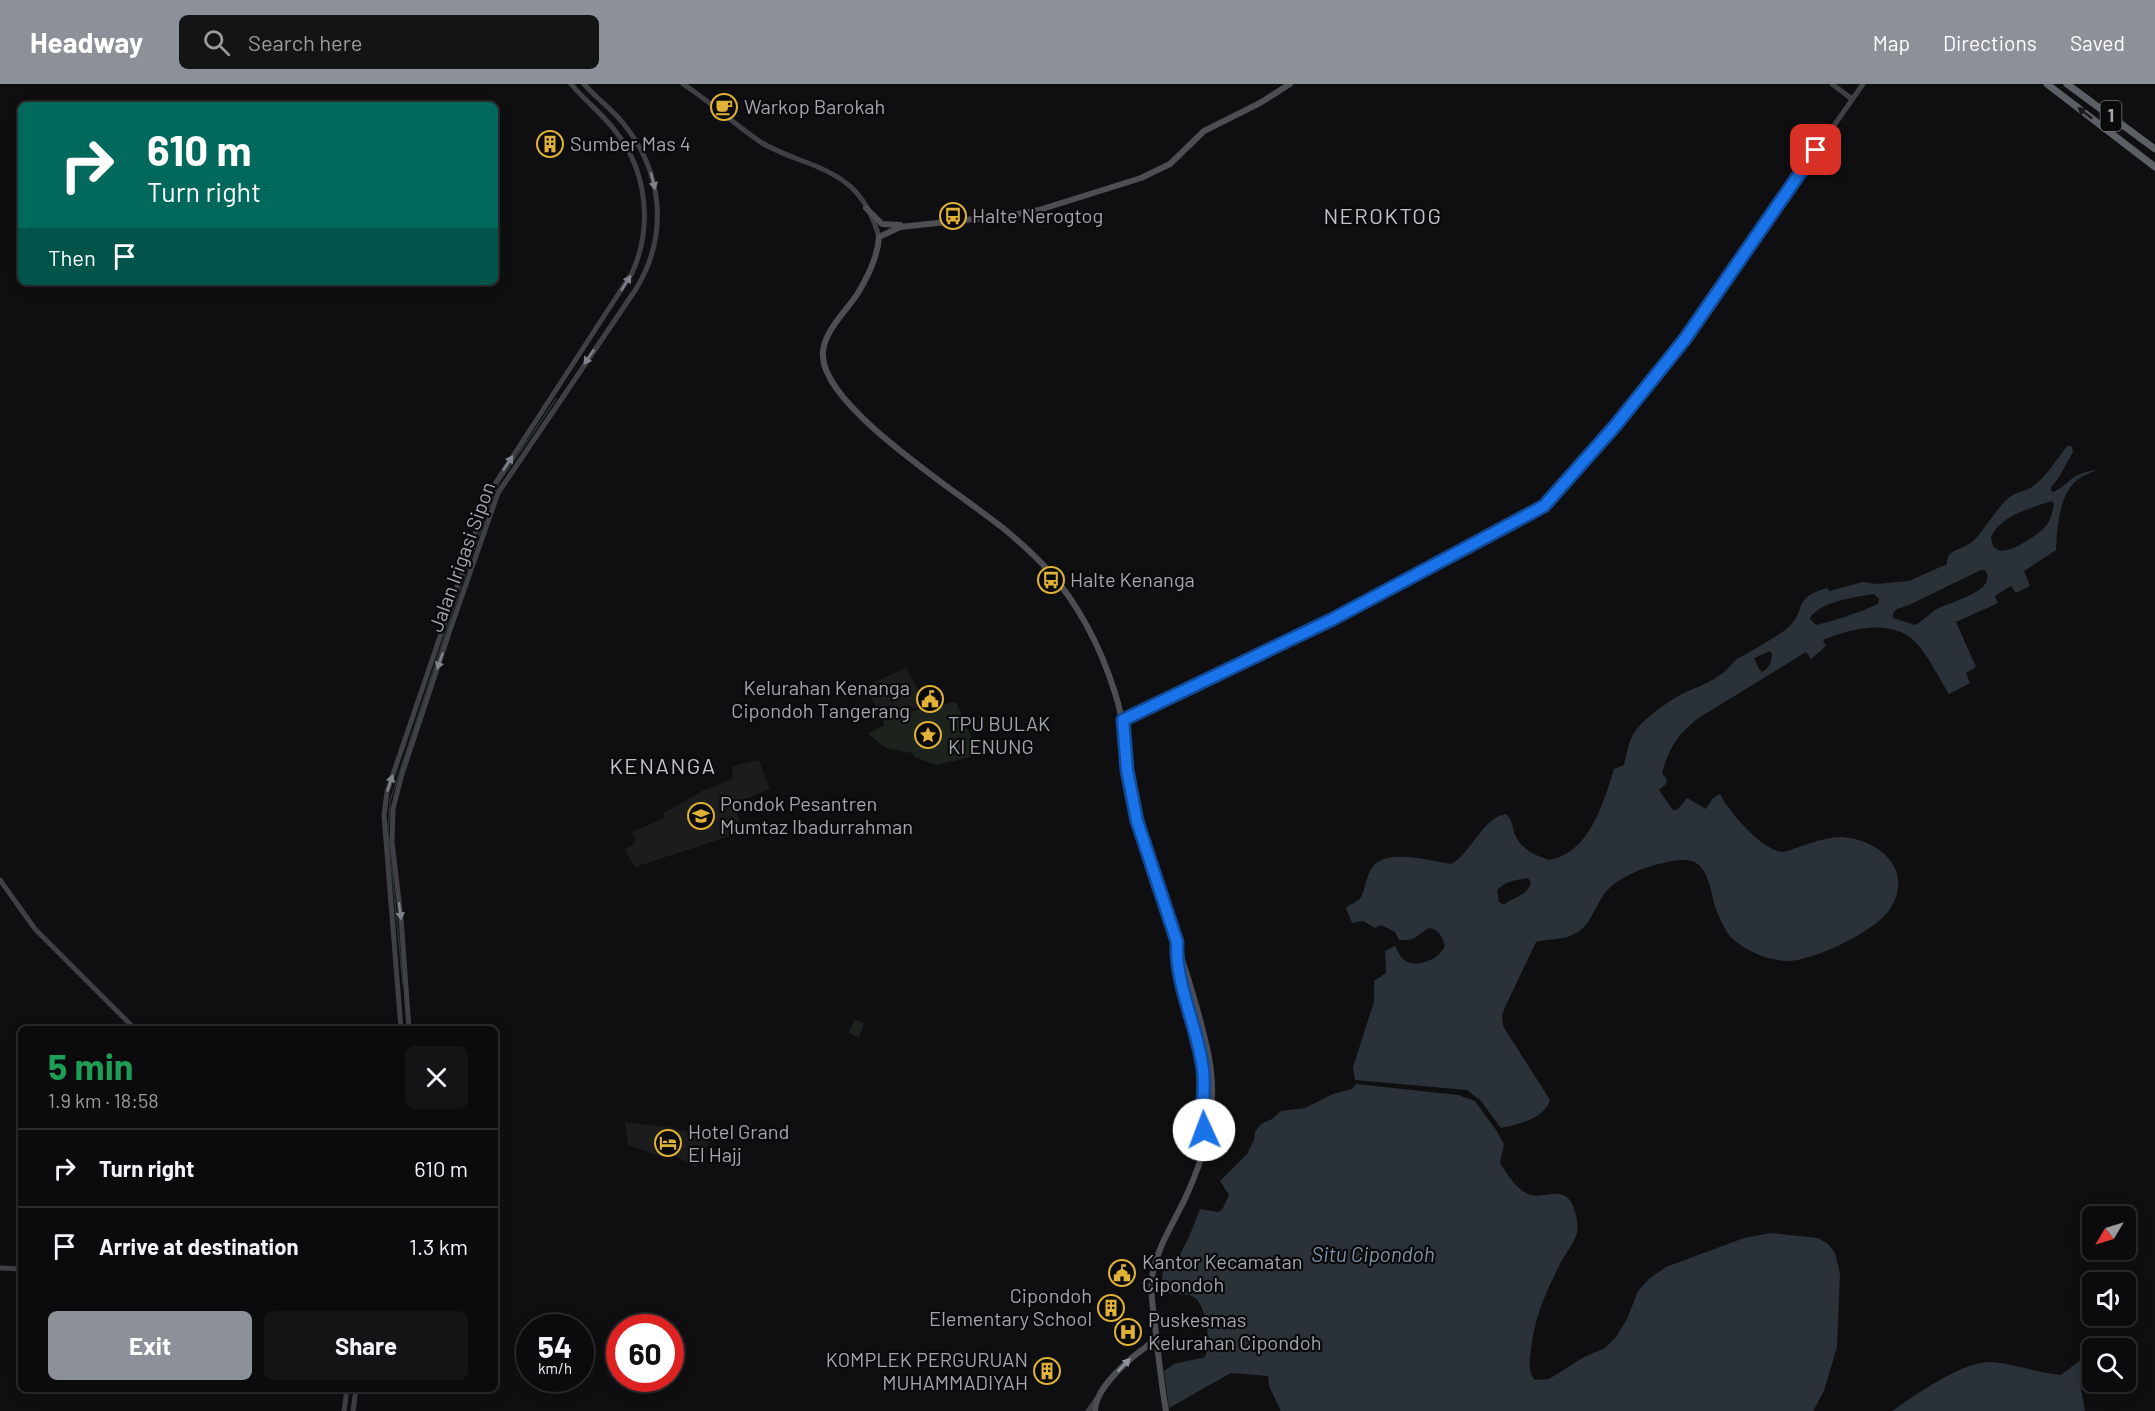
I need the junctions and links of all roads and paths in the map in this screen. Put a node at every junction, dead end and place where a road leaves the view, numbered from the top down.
1 (571, 84) edge
2 (584, 84) edge
3 (683, 84) edge
4 (1290, 84) edge
5 (1832, 84) edge
6 (1863, 84) edge
7 (2047, 84) edge
8 (2067, 84) edge
9 (1852, 99) junction
10 (619, 118) junction
11 (611, 126) junction
12 (627, 128) junction
13 (618, 134) junction
14 (2155, 149) edge
15 (2155, 167) edge
16 (866, 208) junction
17 (908, 226) junction
18 (879, 237) junction
19 (1123, 720) junction
20 (388, 809) junction
21 (0, 880) edge
22 (132, 1026) edge
23 (401, 1026) edge
24 (409, 1026) edge
25 (0, 1268) edge
26 (18, 1269) edge
27 (1156, 1335) junction
28 (1149, 1344) junction
29 (1157, 1351) junction
30 (347, 1392) edge
31 (356, 1392) edge
32 (1162, 1393) junction
33 (1098, 1396) junction
34 (344, 1411) edge
35 (353, 1411) edge
36 (1088, 1411) edge
37 (1095, 1411) edge
38 (1161, 1411) edge
39 (1166, 1411) edge

1 - 11 street, Jalan Irigasi Sipon
2 - 10 street, Jalan Irigasi Sipon
3 - 16 street
4 - 17 main road
5 - 9 street
6 - 9 street
15 -> 7 highway, 1
8 - 14 highway, 1
9 - 19 street
10 - 11 street
10 - 12 street, Jalan Irigasi Sipon
11 - 13 street, Jalan Irigasi Sipon
12 - 13 street
12 -> 20 street, Jalan Irigasi Sipon
20 -> 13 street, Jalan Irigasi Sipon
16 - 17 main road
16 - 18 street
17 - 18 main road
18 - 19 main road
19 - 27 main road
20 - 23 street, Jalan Irigasi Sipon
20 -> 24 street, Jalan Irigasi Sipon
21 - 22 street
25 - 26 street
27 - 28 main road
27 - 29 main road
28 - 29 main road
33 -> 28 main road
29 - 32 main road
30 - 34 street
31 - 35 street
32 - 38 main road
32 - 39 main road
33 - 36 street
33 - 37 main road

